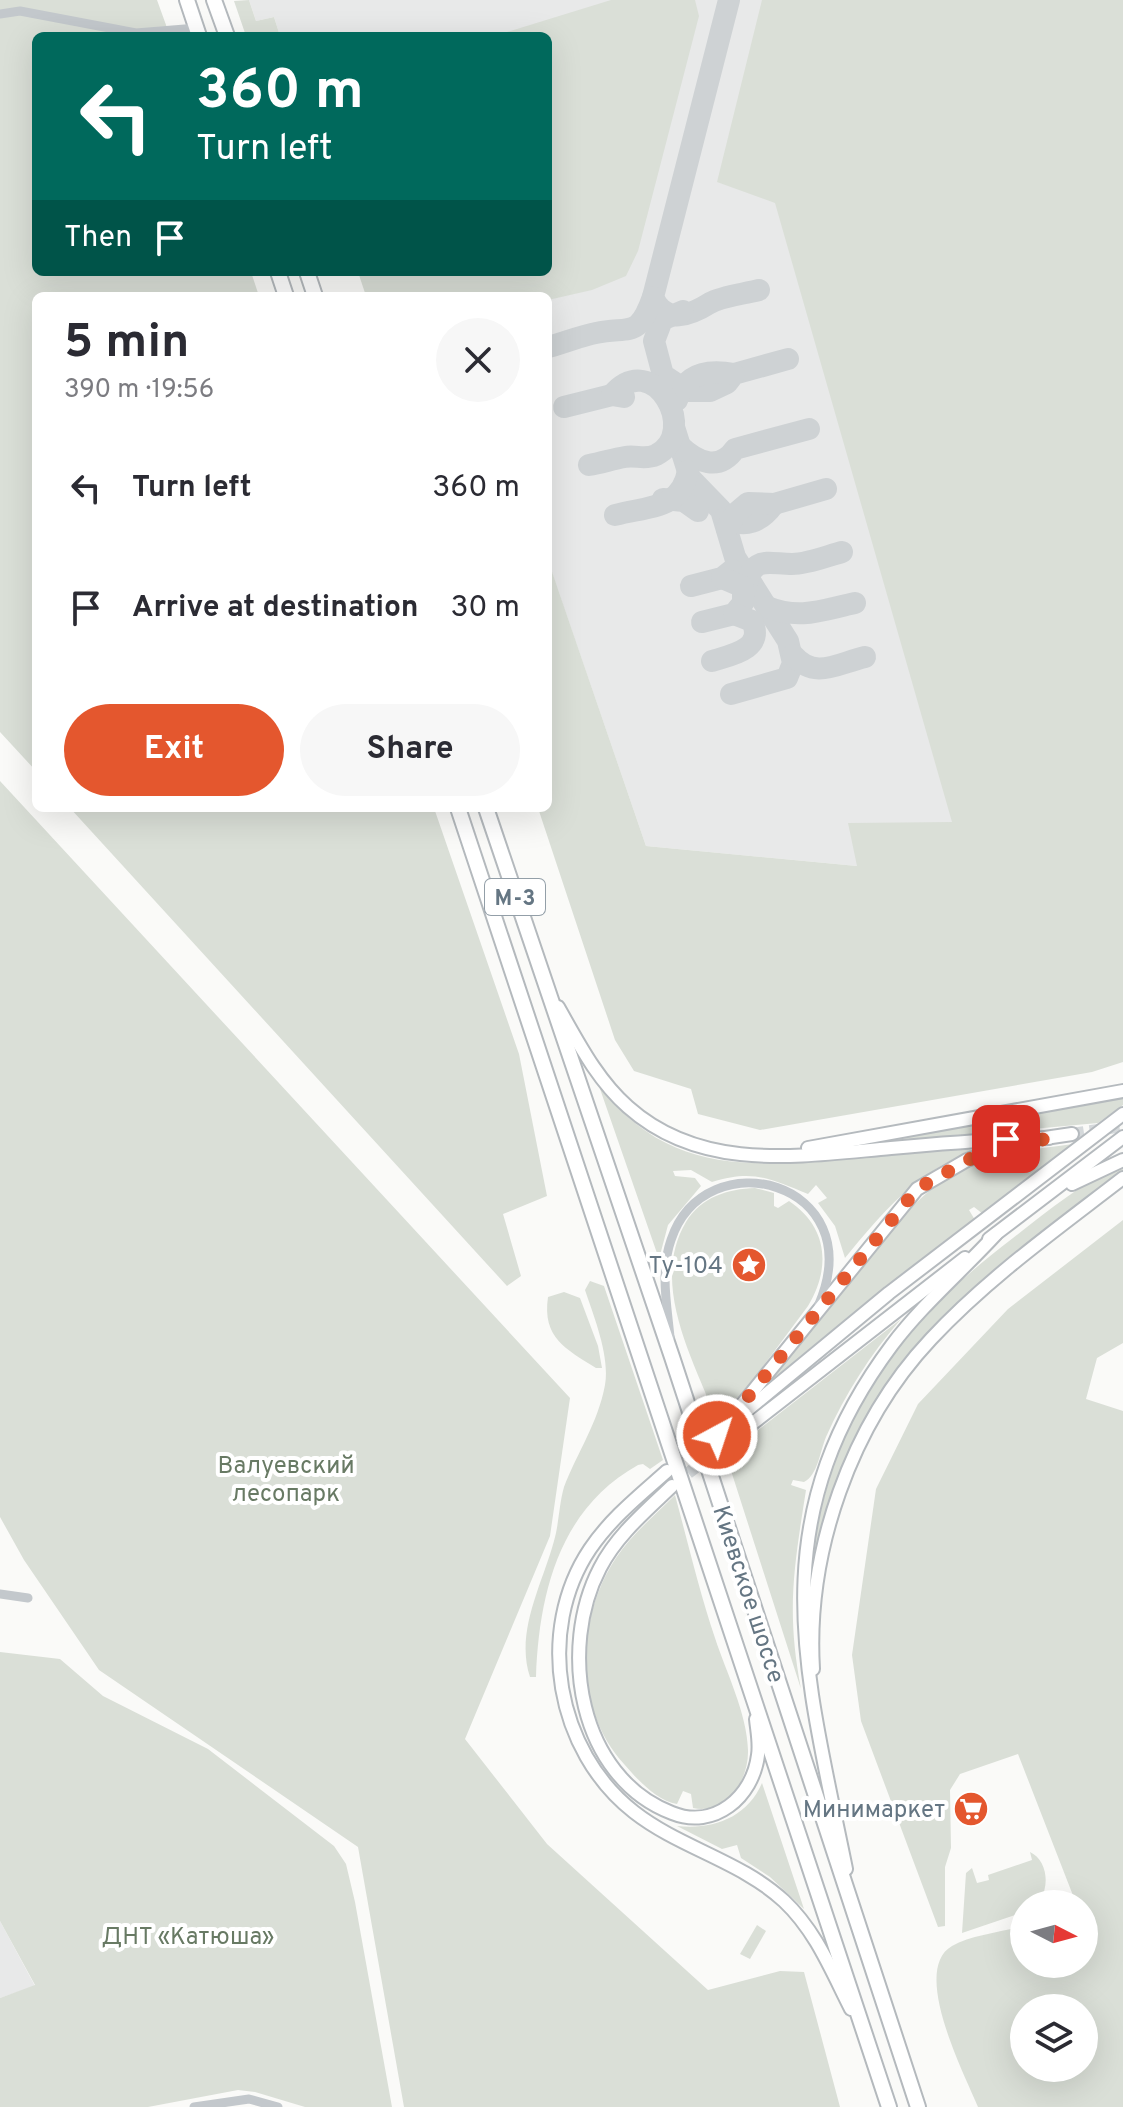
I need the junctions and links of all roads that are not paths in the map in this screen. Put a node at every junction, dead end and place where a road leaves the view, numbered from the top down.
1 (187, 0) edge
2 (214, 0) edge
3 (0, 14) edge
4 (131, 32) edge
5 (198, 32) edge
6 (226, 32) edge
7 (459, 812) edge
8 (487, 812) edge
9 (545, 986) junction
10 (1123, 1091) edge
11 (1123, 1114) edge
12 (1072, 1134) tunnel mouth
13 (1123, 1137) edge
14 (1049, 1138) junction
15 (758, 1156) junction
16 (1123, 1160) edge
17 (1123, 1178) edge
18 (1041, 1200) junction
19 (996, 1234) junction
20 (816, 1312) junction
21 (672, 1357) junction
22 (720, 1441) junction
23 (667, 1471) tunnel mouth
24 (672, 1486) tunnel mouth
25 (0, 1594) edge
26 (28, 1598) dead end
27 (752, 1688) junction
28 (817, 1728) junction
29 (856, 1921) junction
30 (865, 2034) junction
31 (194, 2107) edge
32 (278, 2107) edge
33 (889, 2107) edge
34 (918, 2107) edge

1 - 5 highway
2 - 6 highway
3 - 4 street
7 - 27 highway, Киевское шоссе / М-3
8 - 9 highway, Киевское шоссе / М-3
9 - 15 main road
9 - 21 highway, Киевское шоссе / М-3
10 - 15 main road
11 - 22 main road
12 - 14 main road
13 - 18 main road
14 - 15 main road
14 - 20 main road
16 - 18 main road
17 - 28 main road
18 - 19 main road
19 - 22 main road
19 - 28 main road
20 - 21 street
20 - 22 main road
21 - 29 highway, Киевское шоссе / М-3
23 - 30 main road
24 - 27 main road
25 - 26 street
27 - 30 highway, Киевское шоссе / М-3
28 - 29 main road
29 - 34 highway, Киевское шоссе / М-3
30 - 33 highway, Киевское шоссе / М-3
31 - 32 street

